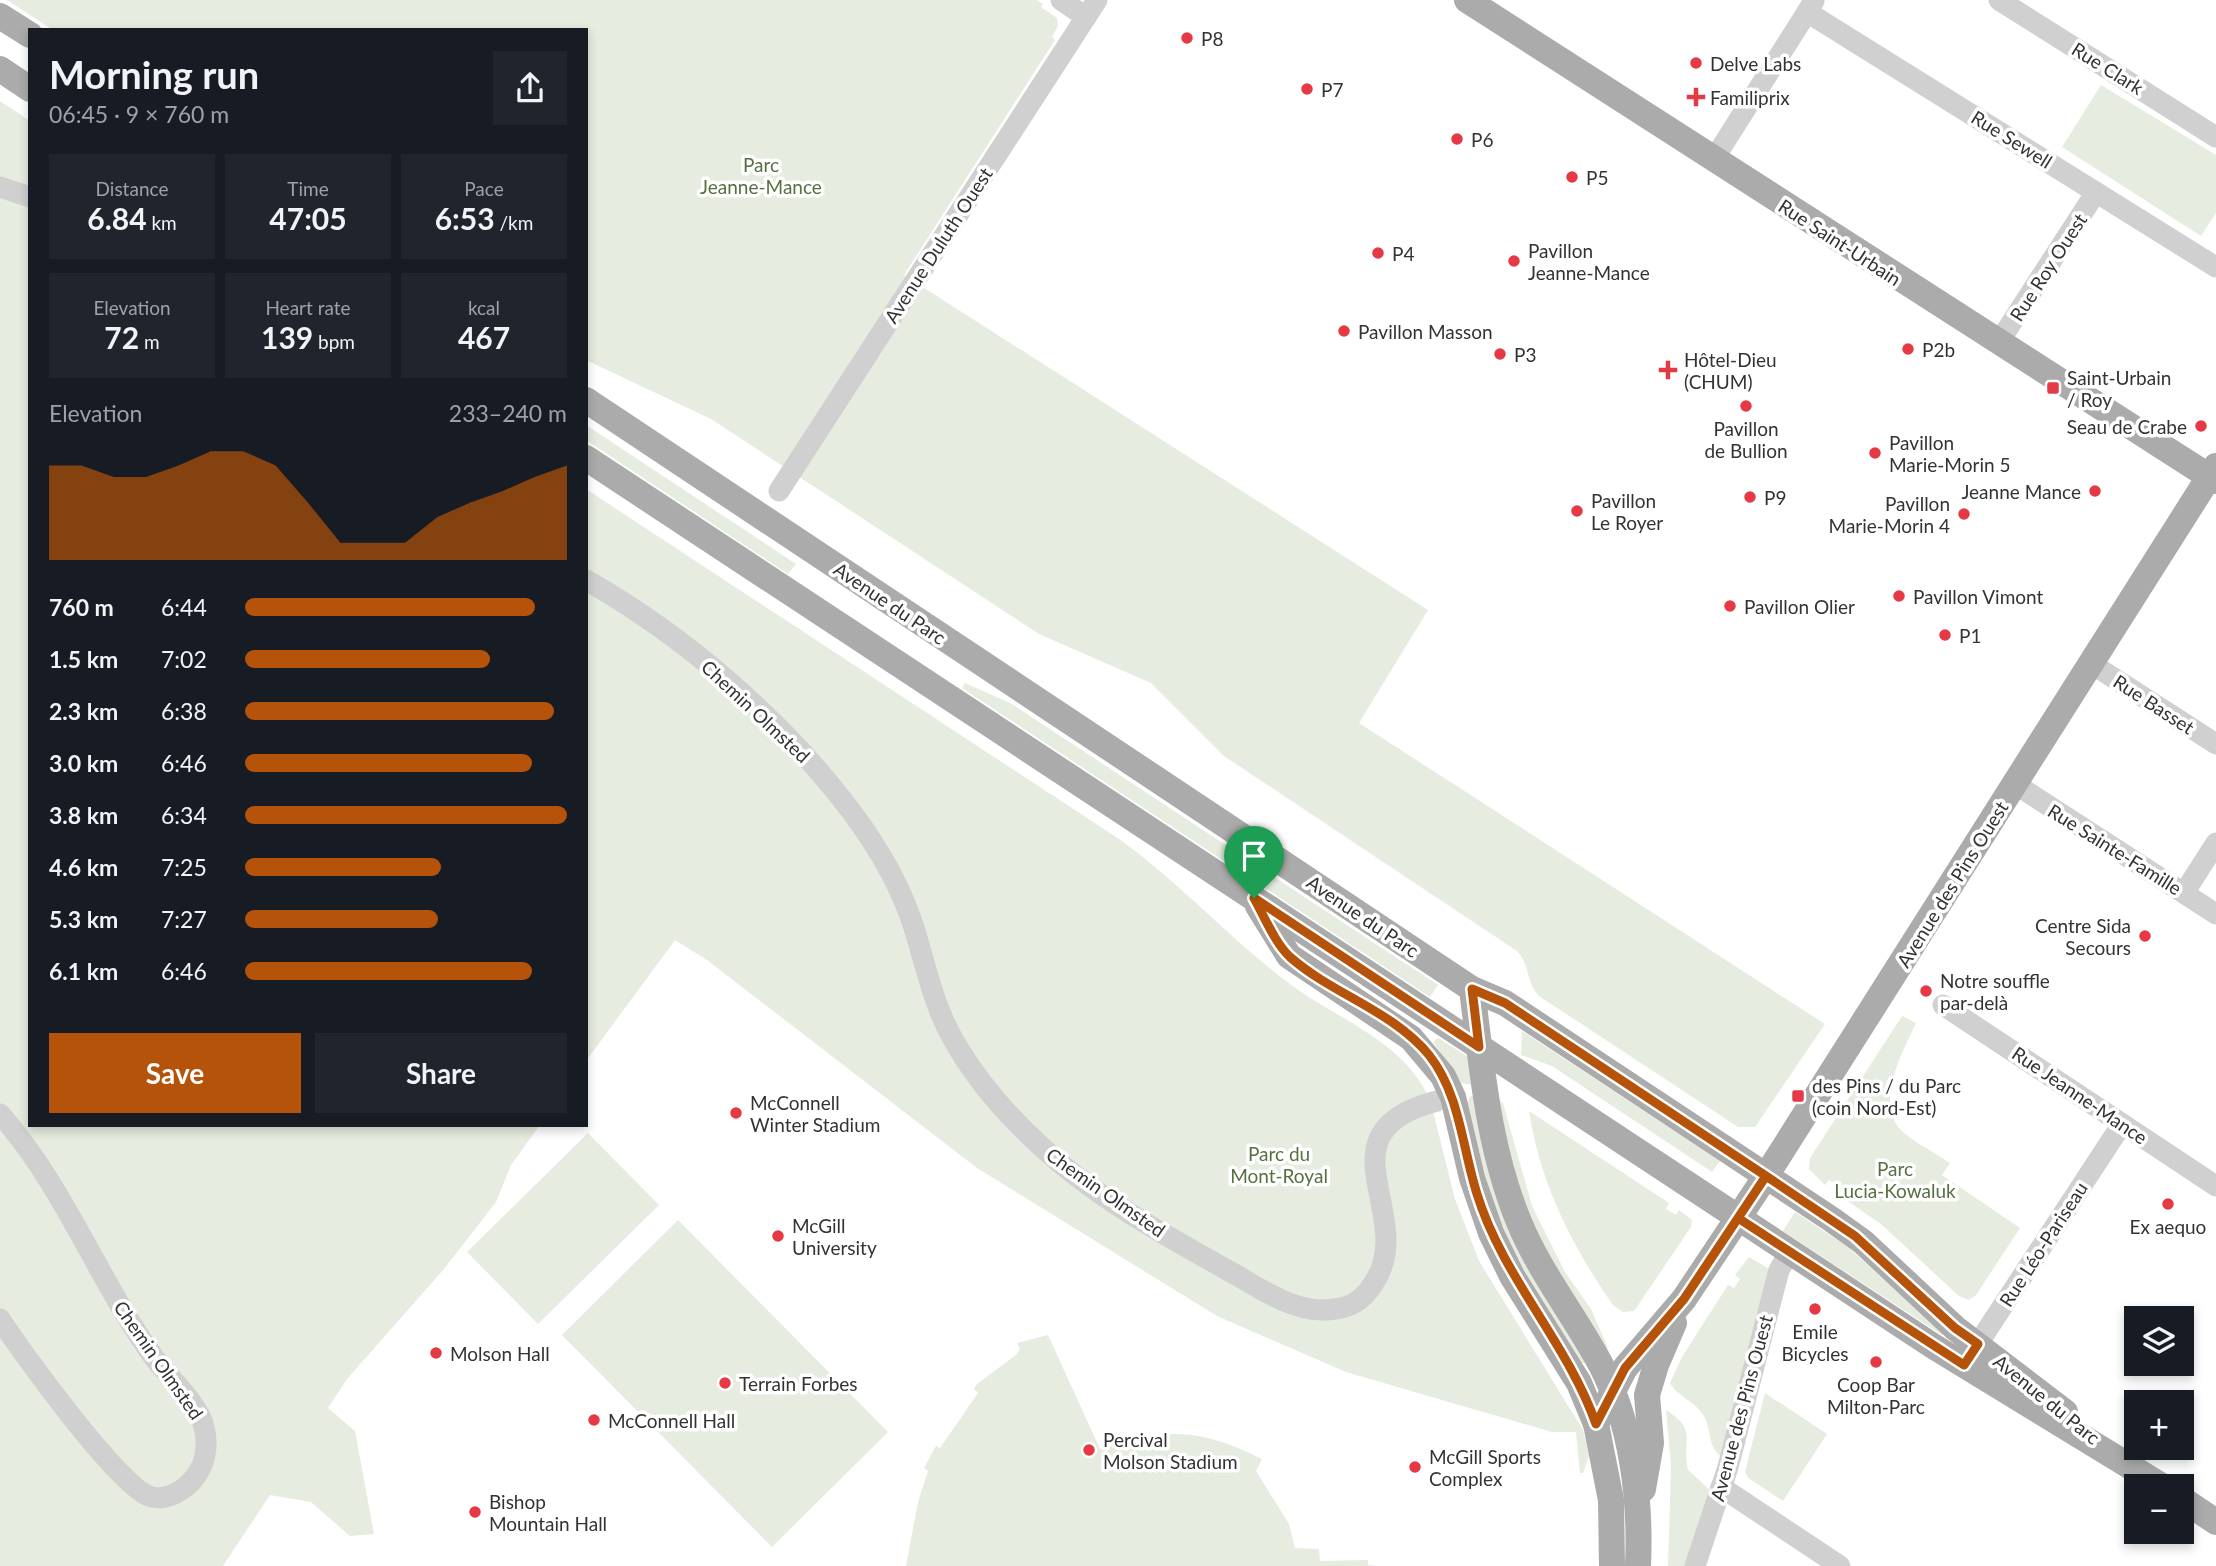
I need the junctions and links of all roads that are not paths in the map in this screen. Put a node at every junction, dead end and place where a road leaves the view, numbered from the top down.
1 (1061, 0) edge
2 (1467, 0) edge
3 (1999, 0) edge
4 (1811, 6) edge
5 (1092, 8) edge
6 (0, 16) edge
7 (28, 34) edge
8 (0, 69) edge
9 (28, 88) edge
10 (2216, 137) edge
11 (1714, 159) junction
12 (0, 187) edge
13 (2096, 192) junction
14 (28, 196) edge
15 (2216, 267) edge
16 (1999, 342) junction
17 (588, 401) edge
18 (588, 459) edge
19 (2214, 474) edge
20 (779, 491) dead end
21 (588, 581) edge
22 (2092, 664) junction
23 (2216, 744) edge
24 (2015, 785) junction
25 (2216, 843) edge
26 (2184, 893) junction
27 (1254, 898) junction
28 (2216, 914) edge
29 (1472, 989) junction
30 (1943, 1005) dead end
31 (1479, 1047) junction
32 (1437, 1101) dead end
33 (0, 1114) edge
34 (2122, 1124) junction
35 (1766, 1176) junction
36 (2216, 1186) edge
37 (1738, 1218) junction
38 (1790, 1252) junction
39 (1684, 1299) junction
40 (0, 1319) edge
41 (1971, 1354) junction
42 (1612, 1390) junction
43 (1596, 1424) junction
44 (2144, 1474) edge
45 (1721, 1488) junction
46 (2194, 1507) edge
47 (1638, 1520) junction
48 (2216, 1522) edge
49 (1612, 1566) edge
50 (1638, 1566) edge
51 (1695, 1566) edge
52 (1840, 1566) edge

1 - 5 street
2 - 11 main road, Rue Saint-Urbain
3 - 10 street, Rue Clark
4 - 11 street
4 - 13 street, Rue Sewell
5 - 20 street, Avenue Duluth Ouest
6 - 7 main road
8 - 9 main road
11 - 16 main road, Rue Saint-Urbain
12 - 14 street
13 - 15 street, Rue Sewell
13 - 16 street, Rue Roy Ouest
16 - 19 main road, Rue Saint-Urbain
17 - 29 main road, Avenue du Parc
18 - 27 main road, Avenue du Parc
19 - 22 main road, Avenue des Pins Ouest
21 - 32 street, Chemin Olmsted
22 - 23 street, Rue Basset
22 - 24 main road, Avenue des Pins Ouest
24 - 26 street, Rue Sainte-Famille
24 - 35 main road, Avenue des Pins Ouest
25 - 26 street
26 - 28 street, Rue Sainte-Famille
27 - 31 main road, Avenue du Parc
27 - 43 main road
29 - 31 main road, Avenue des Pins Ouest
29 - 35 main road, Avenue du Parc
30 - 34 street, Rue Jeanne-Mance
31 - 37 main road, Avenue du Parc
31 - 42 main road, Avenue des Pins Ouest
33 - 40 street, Chemin Olmsted
34 - 36 street, Rue Jeanne-Mance
34 - 41 street, Rue Léo-Pariseau
35 - 37 main road, Avenue des Pins Ouest
35 - 41 main road, Avenue du Parc
37 - 38 main road, Avenue du Parc
37 - 39 main road, Avenue des Pins Ouest
38 - 41 main road, Avenue du Parc
38 - 45 street, Avenue des Pins Ouest
39 - 42 main road, Avenue des Pins Ouest
39 - 47 main road, Avenue des Pins Ouest
41 - 44 main road, Avenue du Parc
42 - 43 main road, Avenue des Pins Ouest
42 - 47 main road, Avenue des Pins Ouest
43 - 49 main road
45 - 51 street, Avenue des Pins Ouest
45 - 52 street
46 - 48 main road
47 - 50 main road, Avenue des Pins Ouest

